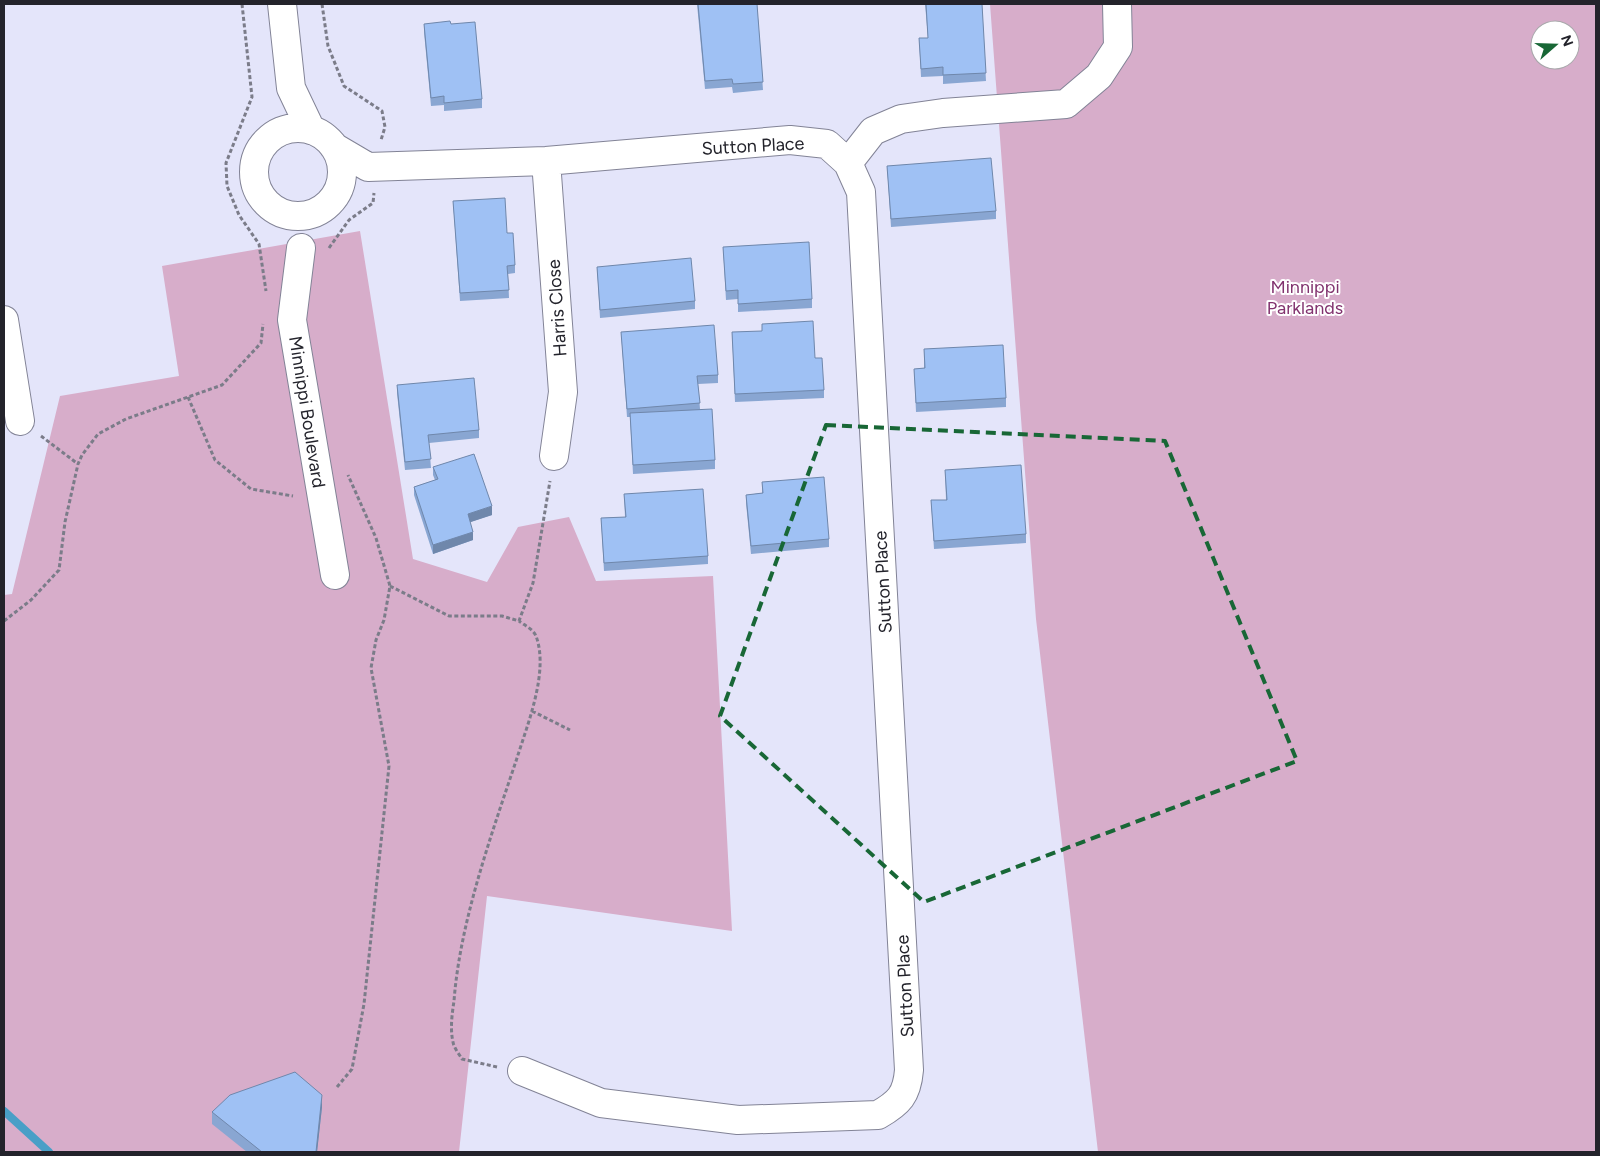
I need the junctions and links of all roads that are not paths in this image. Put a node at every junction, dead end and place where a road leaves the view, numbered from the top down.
1 (282, 4) edge
2 (1117, 4) edge
3 (291, 88) junction
4 (311, 130) junction
5 (270, 138) junction
6 (334, 147) junction
7 (546, 161) junction
8 (848, 163) junction
9 (371, 167) junction
10 (340, 188) junction
11 (313, 252) road end
12 (4, 320) edge
13 (20, 421) road end
14 (554, 456) road end
15 (335, 575) dead end
16 (522, 1071) road end

1 - 3 street
2 - 8 street
3 - 4 street
3 - 5 street
4 - 5 street
4 - 6 street
5 - 10 street
6 - 9 street
6 - 10 street
7 - 8 street, Sutton Place
7 - 9 street, Sutton Place
7 - 14 street, Harris Close
8 - 16 street, Sutton Place
9 - 10 street
11 - 15 street, Minnippi Boulevard
12 - 13 street

